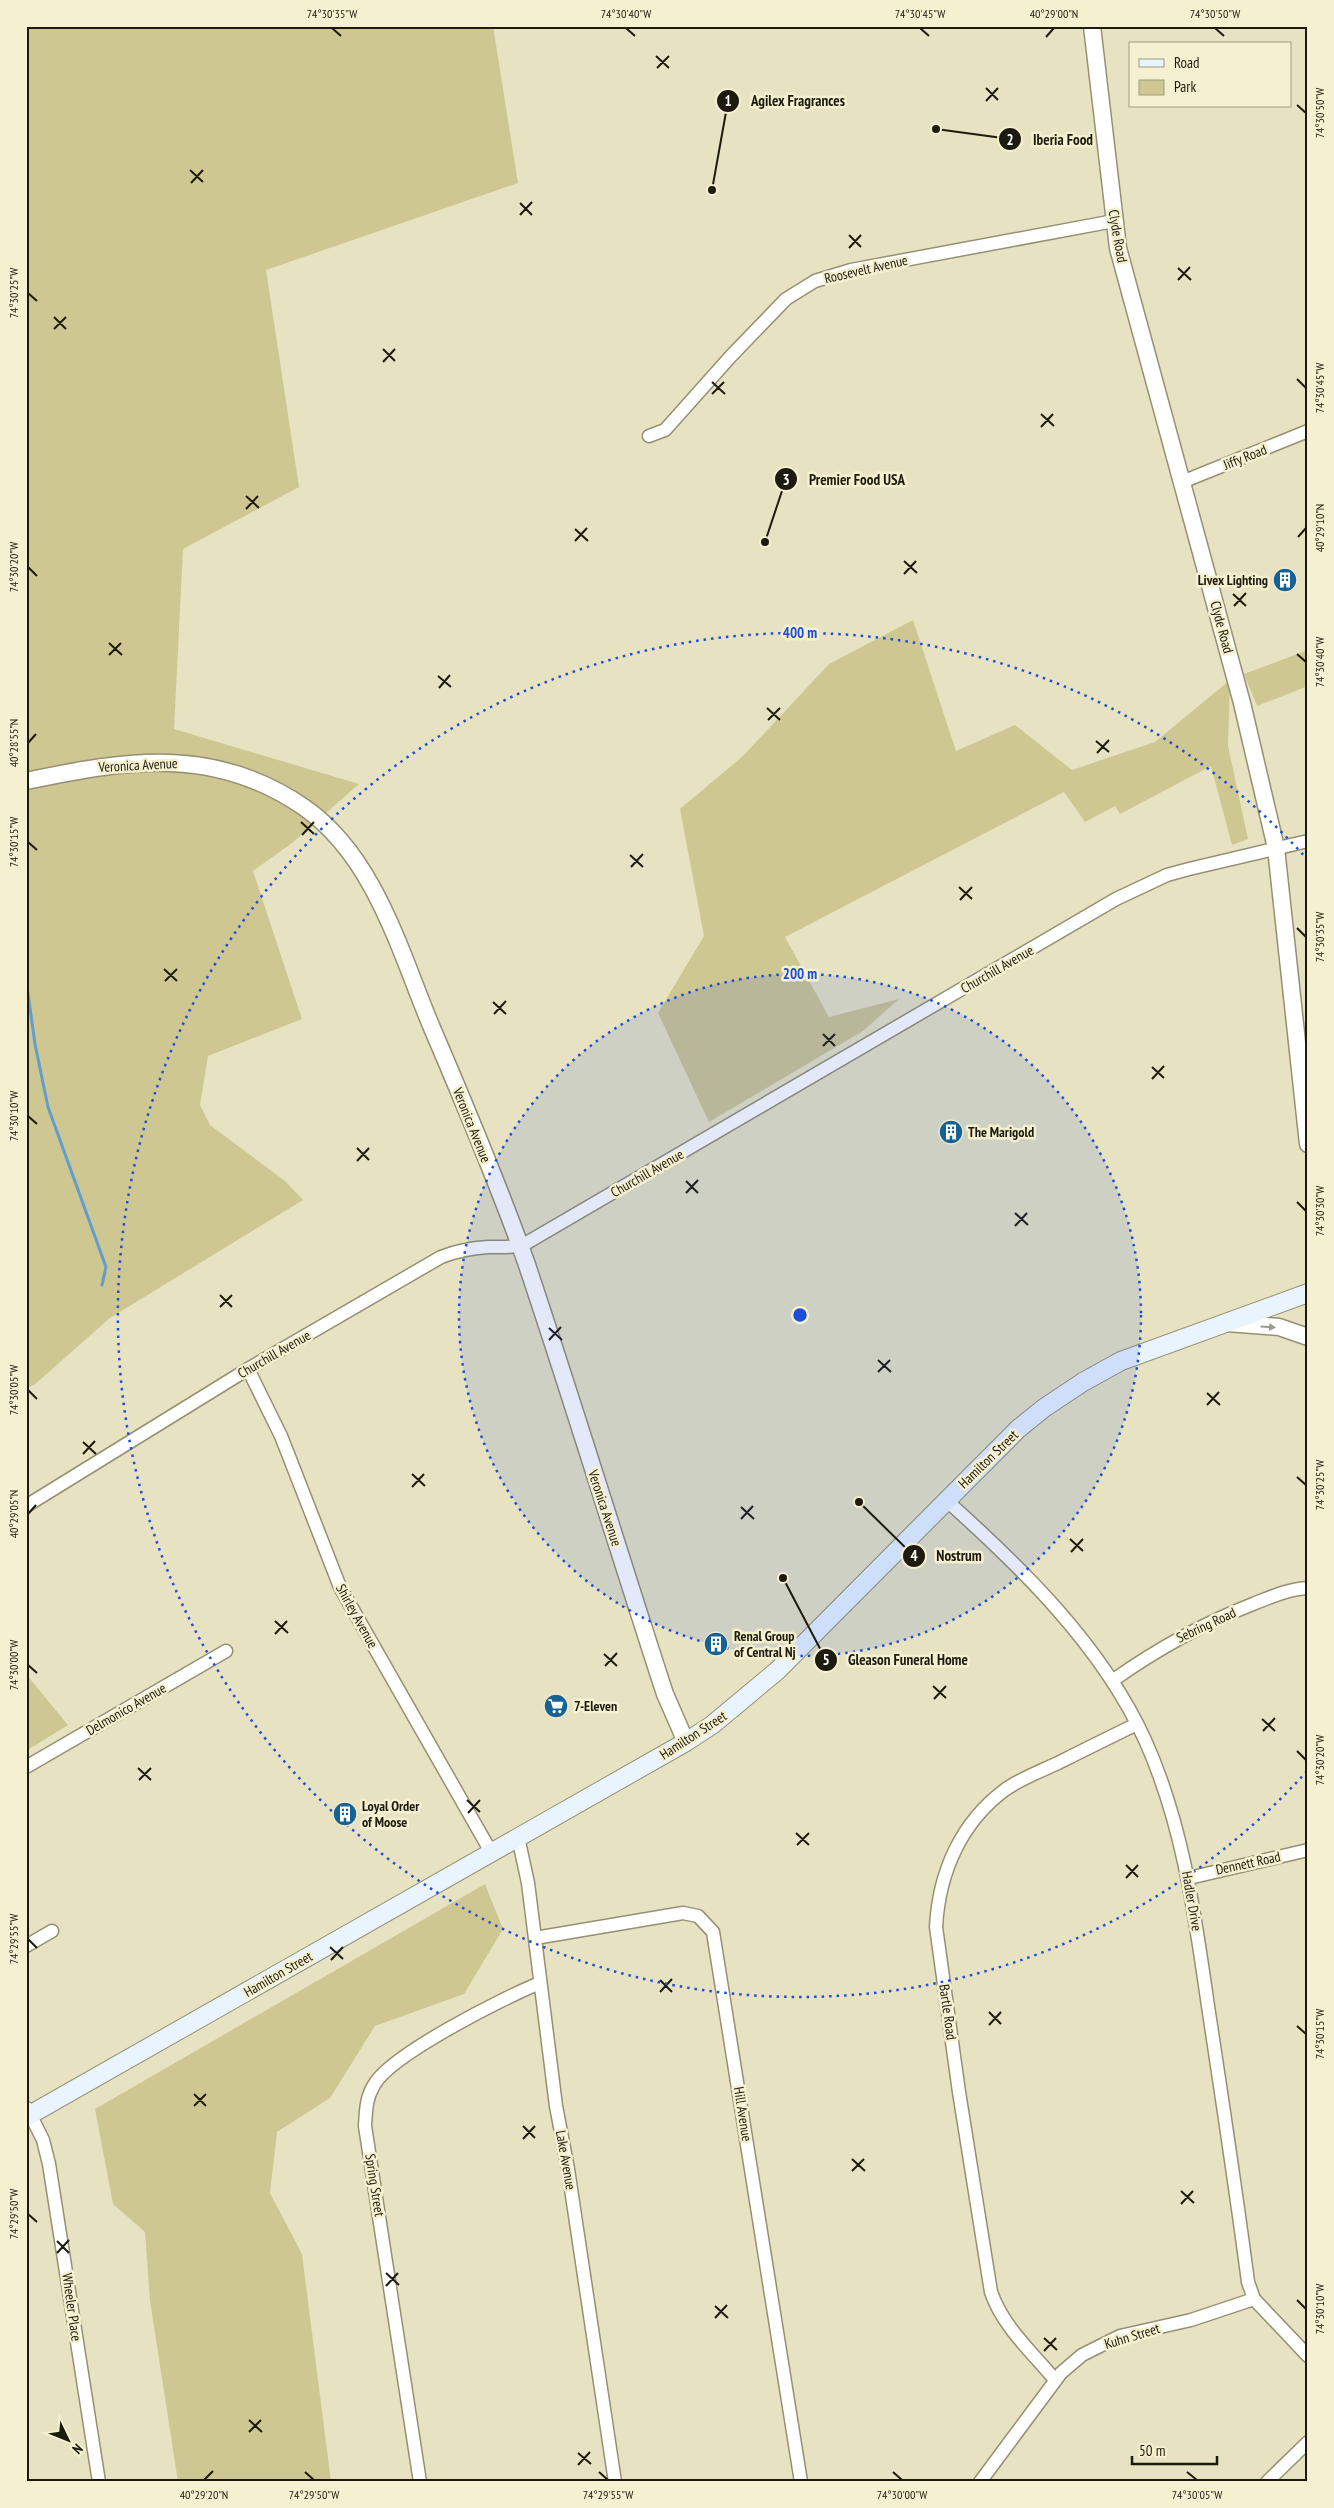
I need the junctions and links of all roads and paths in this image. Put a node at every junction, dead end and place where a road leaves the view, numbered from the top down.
1 (1092, 26) edge
2 (1114, 222) junction
3 (1308, 431) edge
4 (649, 436) dead end
5 (1182, 482) junction
6 (26, 781) edge
7 (1308, 841) edge
8 (1276, 848) junction
9 (1308, 1144) edge
10 (519, 1246) junction
11 (1308, 1293) edge
12 (1227, 1323) junction
13 (1308, 1337) edge
14 (248, 1369) junction
15 (946, 1500) junction
16 (26, 1506) edge
17 (1308, 1588) edge
18 (226, 1652) dead end
19 (1112, 1681) junction
20 (1137, 1724) junction
21 (686, 1742) junction
22 (26, 1768) edge
23 (518, 1838) junction
24 (1308, 1850) edge
25 (491, 1852) junction
26 (1189, 1878) junction
27 (52, 1931) dead end
28 (535, 1938) junction
29 (26, 1946) edge
30 (540, 1983) junction
31 (28, 2113) edge
32 (1254, 2300) junction
33 (1308, 2356) edge
34 (1055, 2380) junction
35 (1308, 2442) edge
36 (99, 2482) edge
37 (420, 2482) edge
38 (615, 2482) edge
39 (800, 2482) edge
40 (980, 2482) edge
41 (1267, 2482) edge

1 - 2 street, Clyde Road
2 - 4 street, Roosevelt Avenue
2 - 5 street, Clyde Road
3 - 5 street, Jiffy Road
5 - 8 street, Clyde Road
6 - 10 street, Veronica Avenue
7 - 8 street, Churchill Avenue
8 - 9 street, Clyde Road
8 - 10 street, Churchill Avenue
10 - 14 street, Churchill Avenue
10 - 21 street, Veronica Avenue
11 - 12 main road, Hamilton Street
12 -> 13 street
12 - 15 main road, Hamilton Street
14 - 16 street, Churchill Avenue
14 - 25 street, Shirley Avenue
15 - 19 street, Hadler Drive
15 - 21 main road, Hamilton Street
17 - 19 street, Sebring Road
18 - 22 street, Delmonico Avenue
19 - 20 street, Hadler Drive
20 - 26 street, Hadler Drive
20 - 34 street, Bartle Road
21 - 23 main road, Hamilton Street
23 - 25 main road, Hamilton Street
23 - 28 street, Lake Avenue
24 - 26 street, Dennett Road
25 - 31 main road, Hamilton Street
26 - 32 street, Hadler Drive
27 - 29 street
28 - 30 street, Lake Avenue
28 - 39 street, Hill Avenue
30 - 37 street, Spring Street
30 - 38 street, Lake Avenue
31 - 36 street, Wheeler Place
32 - 33 street, Hadler Drive
32 - 34 street, Kuhn Street
34 - 40 street, Kuhn Street
35 - 41 street

